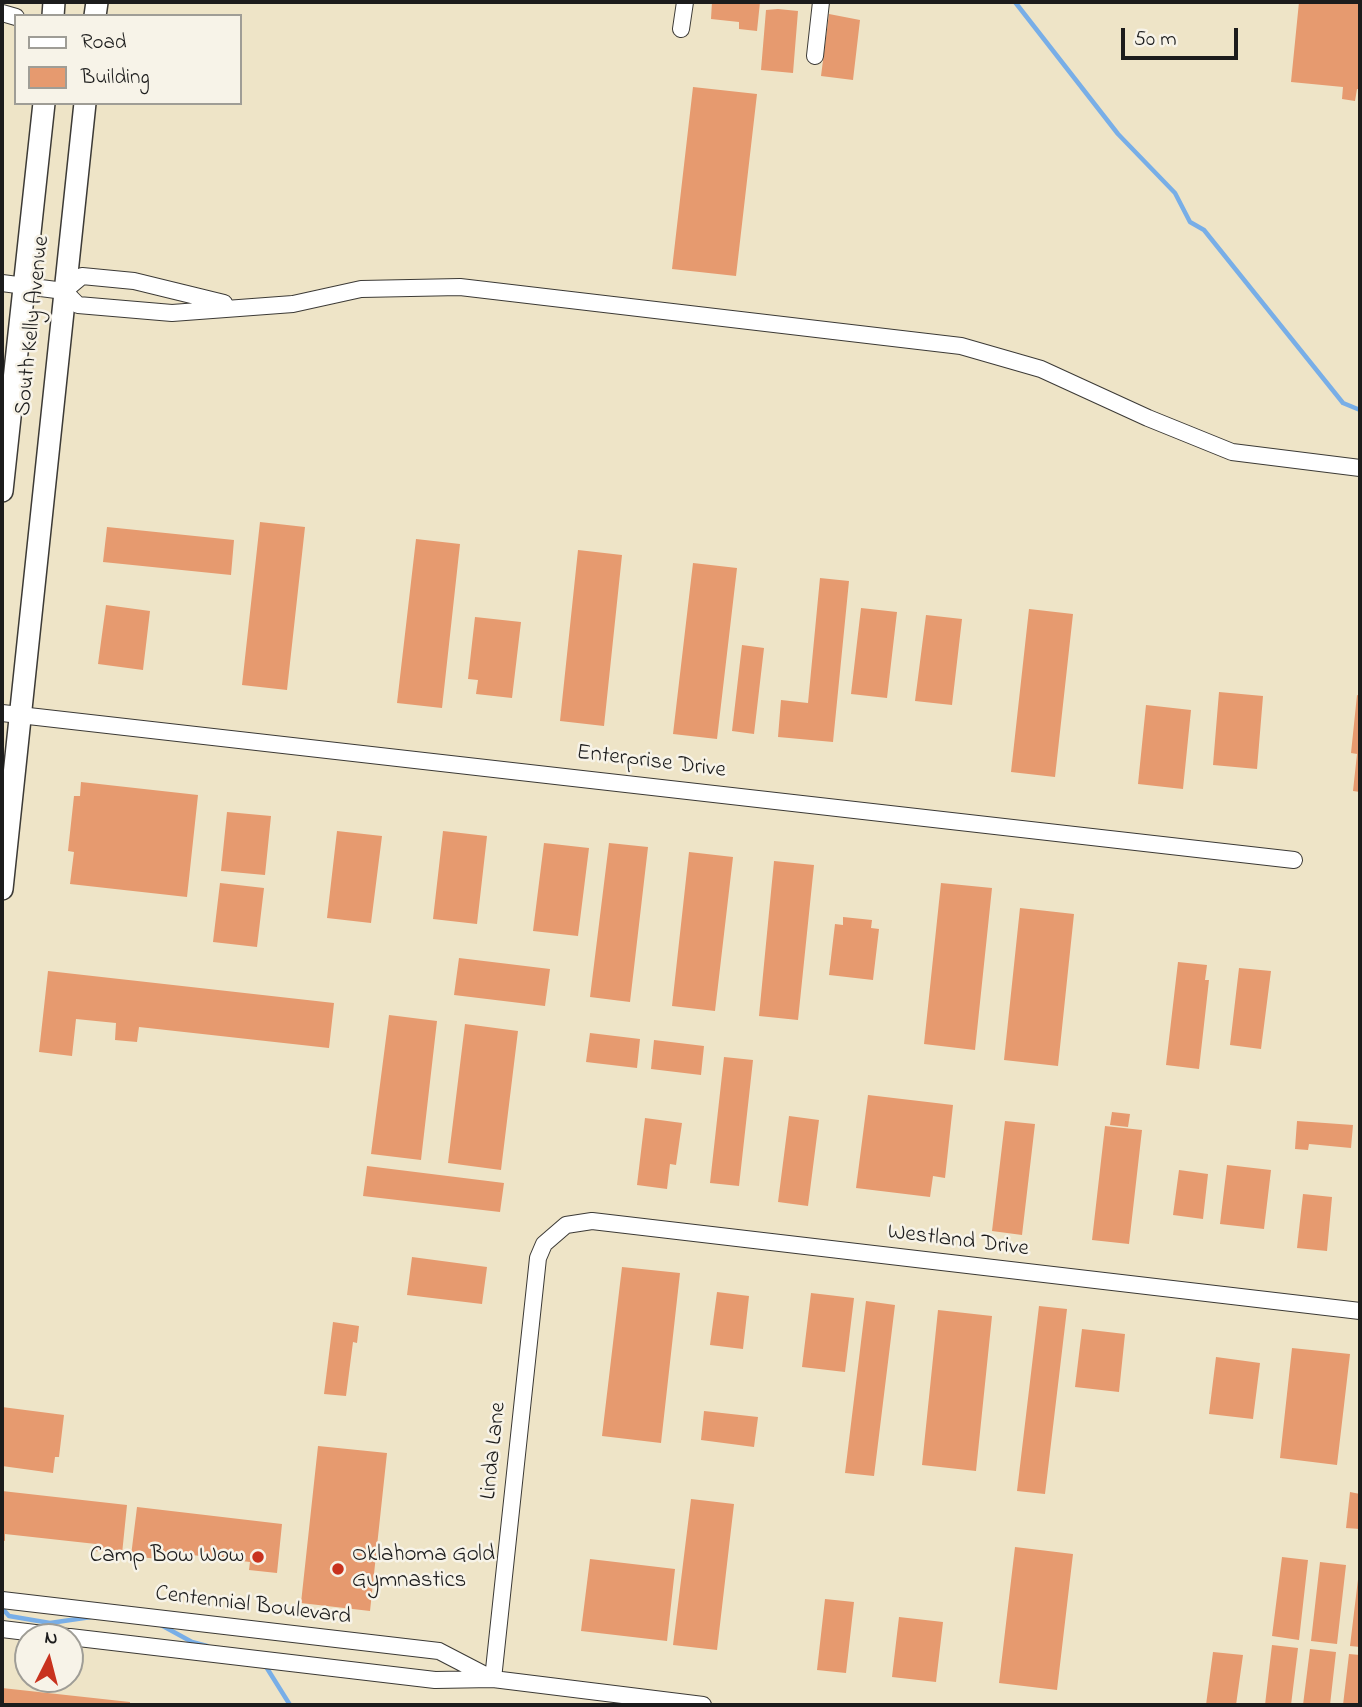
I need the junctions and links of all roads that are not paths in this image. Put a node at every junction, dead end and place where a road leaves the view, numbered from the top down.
1 (685, 2) edge
2 (821, 2) edge
3 (681, 29) dead end
4 (816, 56) dead end
5 (44, 105) edge
6 (85, 105) edge
7 (12, 284) edge
8 (64, 291) junction
9 (246, 308) junction
10 (1360, 468) edge
11 (2, 491) edge
12 (10, 714) edge
13 (1294, 860) dead end
14 (2, 888) edge
15 (554, 1233) joint
16 (1360, 1311) edge
17 (2, 1600) edge
18 (84, 1639) edge
19 (493, 1679) junction
20 (703, 1705) edge

1 - 3 street
2 - 4 street
5 - 7 main road, South Kelly Avenue
6 - 8 main road, South Kelly Avenue
7 - 8 street
7 - 11 main road, South Kelly Avenue
8 - 9 street
8 - 9 street
8 - 12 main road, South Kelly Avenue
9 - 10 street
12 - 13 street, Enterprise Drive
12 - 14 main road, South Kelly Avenue
15 - 16 street, Westland Drive
15 - 19 street, Linda Lane
17 - 19 street, Centennial Boulevard
18 - 19 street, Centennial Boulevard
19 - 20 street, Centennial Boulevard

